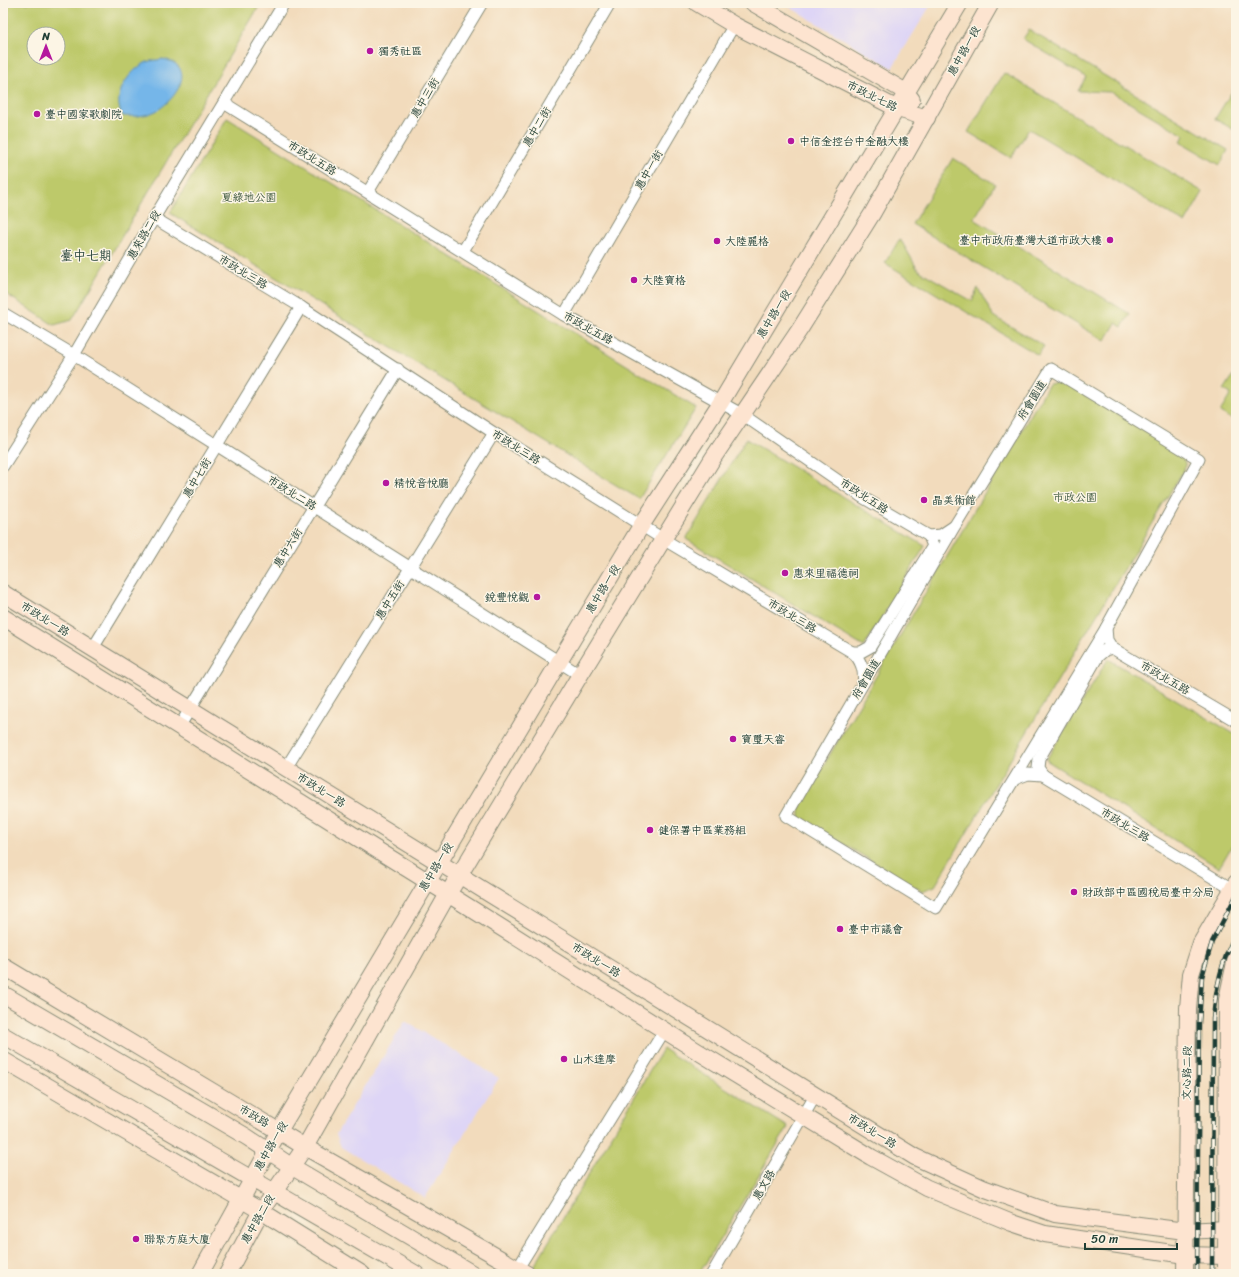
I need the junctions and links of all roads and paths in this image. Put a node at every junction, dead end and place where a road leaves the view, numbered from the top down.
1 (284, 3) edge
2 (482, 3) edge
3 (610, 3) edge
4 (697, 3) edge
5 (753, 3) edge
6 (960, 3) edge
7 (992, 3) edge
8 (734, 25) junction
9 (906, 92) junction
10 (224, 102) junction
11 (898, 109) junction
12 (927, 118) junction
13 (368, 192) junction
14 (154, 218) junction
15 (463, 251) junction
16 (301, 307) junction
17 (3, 313) edge
18 (564, 315) junction
19 (74, 355) junction
20 (398, 369) junction
21 (721, 402) junction
22 (743, 415) junction
23 (494, 433) junction
24 (217, 445) junction
25 (3, 466) edge
26 (314, 507) junction
27 (641, 526) junction
28 (954, 527) junction
29 (929, 536) junction
30 (663, 539) junction
31 (410, 568) junction
32 (3, 593) edge
33 (896, 604) junction
34 (907, 610) junction
35 (3, 617) edge
36 (1106, 628) junction
37 (93, 648) junction
38 (1112, 648) junction
39 (852, 652) junction
40 (559, 662) junction
41 (580, 675) junction
42 (862, 684) junction
43 (1065, 706) junction
44 (190, 708) junction
45 (1236, 720) edge
46 (179, 727) junction
47 (286, 768) junction
48 (1043, 775) junction
49 (1015, 779) junction
50 (439, 863) junction
51 (460, 876) junction
52 (428, 881) junction
53 (1234, 886) edge
54 (448, 894) junction
55 (1235, 965) edge
56 (3, 966) edge
57 (3, 994) edge
58 (664, 1031) junction
59 (3, 1036) edge
60 (3, 1060) edge
61 (815, 1096) junction
62 (805, 1116) junction
63 (279, 1131) junction
64 (305, 1147) junction
65 (268, 1151) junction
66 (292, 1166) junction
67 (251, 1179) junction
68 (273, 1192) junction
69 (240, 1199) junction
70 (261, 1211) junction
71 (1226, 1229) junction
72 (1185, 1231) junction
73 (1185, 1255) junction
74 (1226, 1256) junction
75 (523, 1271) edge
76 (200, 1274) edge
77 (227, 1274) edge
78 (362, 1274) edge
79 (416, 1274) edge
80 (473, 1274) edge
81 (712, 1274) edge
82 (1185, 1274) edge
83 (1226, 1274) edge

1 - 10 street, 惠來路二段
2 - 13 street, 惠中三街
3 - 15 street, 惠中二街
4 - 8 street, 市政北七路
5 - 9 street, 市政北七路
6 - 9 street, 惠中路一段
7 - 12 street, 惠中路一段
8 - 11 street, 市政北七路
8 - 18 street, 惠中一街
9 - 11 street, 惠中路一段
9 - 12 street, 市政北七路
10 - 13 street, 市政北五路
10 - 14 street, 惠來路二段
11 - 12 street, 市政北七路
11 - 21 street, 惠中路一段
12 - 22 street, 惠中路一段
13 - 15 street, 市政北五路
14 - 16 street, 市政北三路
14 - 19 street, 惠來路二段
15 - 18 street, 市政北五路
16 - 20 street, 市政北三路
16 - 24 street, 惠中七街
17 - 19 street, 市政北二路
18 - 21 street, 市政北五路
19 - 24 street, 市政北二路
19 - 25 street, 惠來路二段
20 - 23 street, 市政北三路
20 - 26 street, 惠中六街
21 - 22 street, 市政北五路
21 - 27 street, 惠中路一段
22 - 29 street, 市政北五路
22 - 30 street, 惠中路一段
23 - 27 street, 市政北三路
23 - 31 street, 惠中五街
24 - 26 street, 市政北二路
24 - 37 street, 惠中七街
26 - 31 street, 市政北二路
26 - 44 street, 惠中六街
27 - 30 street, 市政北三路
27 - 40 street, 惠中路一段
28 - 29 street
28 - 34 street, 府會園道
28 - 36 street, 府會園道
29 - 33 street
30 - 39 street, 市政北三路
30 - 41 street, 惠中路一段
31 - 40 street, 市政北二路
31 - 47 street, 惠中五街
32 - 37 street, 市政北一路
33 - 34 street
33 - 39 street
34 - 42 street, 府會園道
35 - 46 street, 市政北一路
36 - 38 street
36 - 43 street, 府會園道
37 - 44 street, 市政北一路
38 - 43 street
38 - 45 street, 市政北五路
39 - 42 street, 市政北三路
40 - 41 street, 市政北二路
40 - 50 street, 惠中路一段
41 - 51 street, 惠中路一段
42 - 49 street, 府會園道
43 - 48 street
43 - 49 street, 府會園道
44 - 46 street, 惠中六街
44 - 47 street, 市政北一路
46 - 52 street, 市政北一路
47 - 50 street, 市政北一路
48 - 49 street
48 - 53 street, 市政北三路
50 - 51 street, 市政北一路
50 - 52 street, 惠中路一段
51 - 54 street, 惠中路一段
51 - 61 street, 市政北一路
52 - 54 street, 市政北一路
52 - 63 street, 惠中路一段
53 - 72 street, 文心路二段
54 - 58 street, 市政北一路
54 - 64 street, 惠中路一段
55 - 71 street
56 - 63 street, 市政路
57 - 65 street, 市政路
58 - 62 street, 市政北一路
58 - 75 street
59 - 67 street
60 - 69 street
61 - 62 street, 惠文路
61 - 72 street, 市政北一路
62 - 73 street, 市政北一路
62 - 81 street, 惠文路
63 - 64 street, 市政路
63 - 65 street, 惠中路一段
64 - 66 street, 惠中路一段
64 - 75 street, 市政路
65 - 66 street, 市政路
65 - 67 street, 惠中路一段
66 - 68 street, 惠中路二段
66 - 80 street, 市政路
67 - 68 street
67 - 69 street
68 - 70 street, 惠中路二段
68 - 79 street
69 - 70 street
69 - 76 street
70 - 77 street, 惠中路二段
70 - 78 street
71 - 72 street, 市政北一路
71 - 74 street
72 - 73 street, 文心路二段
73 - 74 street, 市政北一路
73 - 82 street, 文心路二段
74 - 83 street

